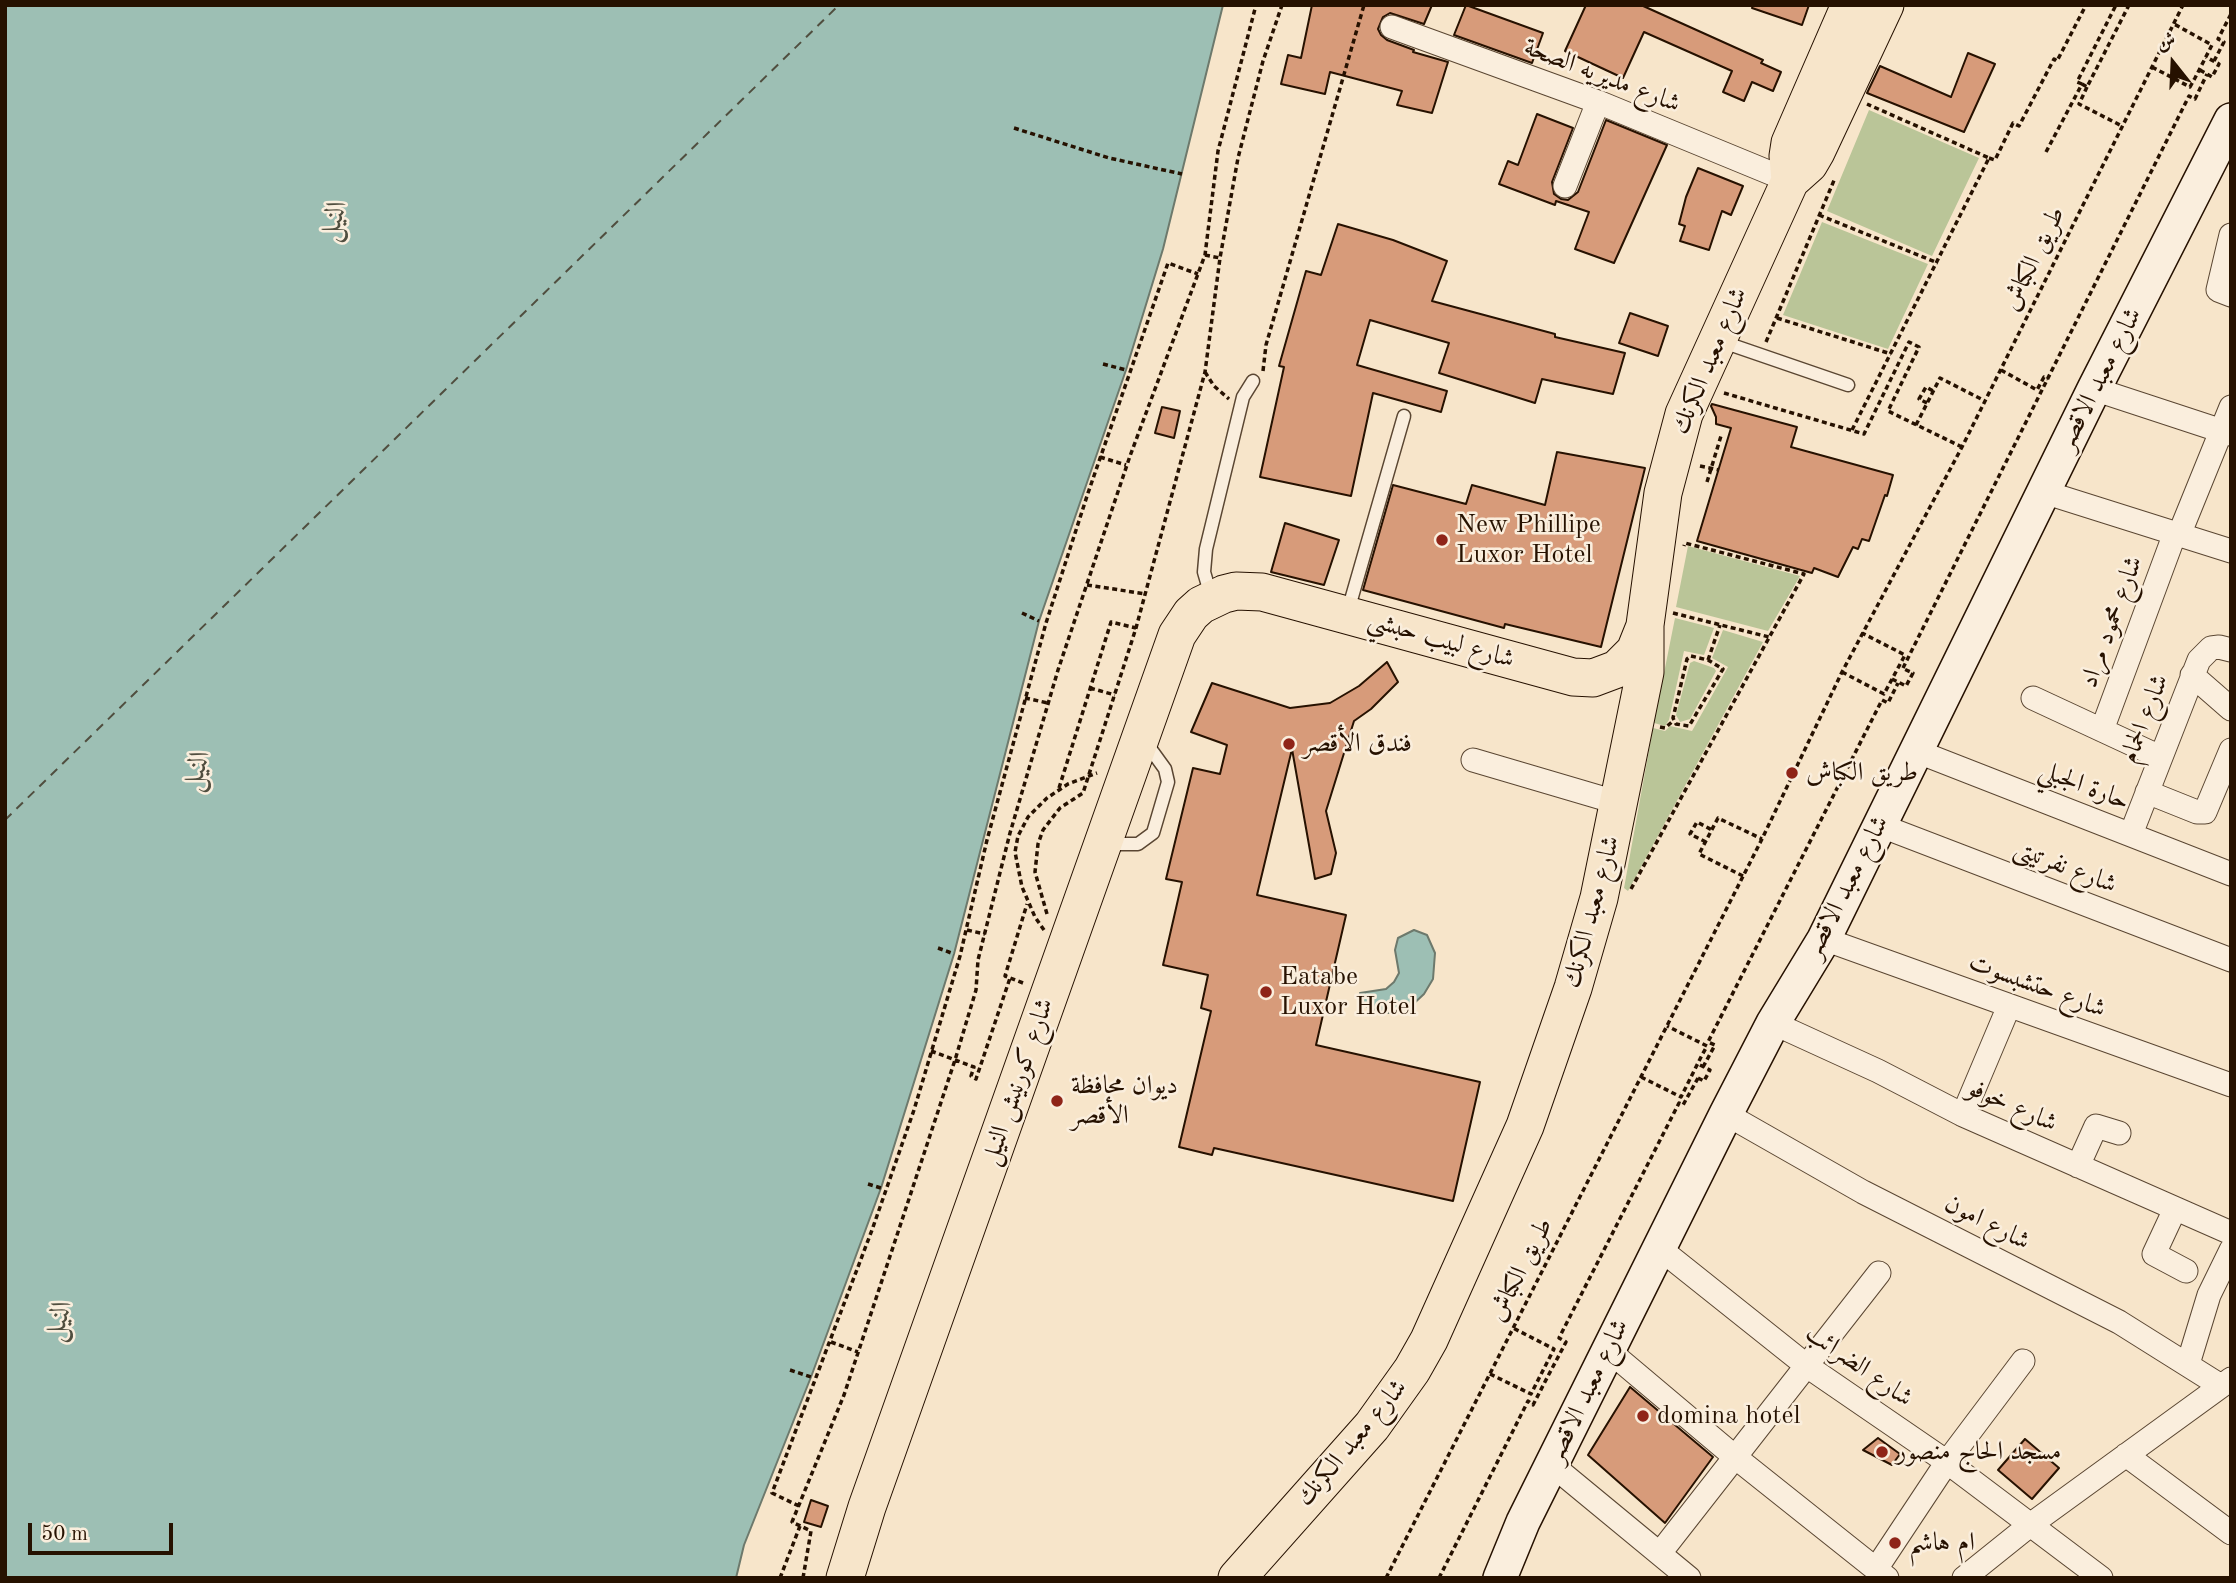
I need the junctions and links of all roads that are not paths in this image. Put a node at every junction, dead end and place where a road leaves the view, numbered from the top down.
1 (1850, 5) edge
2 (1885, 5) edge
3 (1392, 27) dead end
4 (1598, 102) junction
5 (2226, 140) edge
6 (1790, 181) junction
7 (1565, 186) dead end
8 (2231, 235) edge
9 (2231, 295) edge
10 (1717, 339) junction
11 (1253, 382) road end
12 (1849, 385) dead end
13 (2094, 389) junction
14 (2231, 407) edge
15 (1404, 416) dead end
16 (2225, 433) edge
17 (2044, 492) junction
18 (2177, 534) junction
19 (2231, 551) edge
20 (1212, 599) junction
21 (1347, 614) junction
22 (1657, 625) junction
23 (2230, 646) edge
24 (2192, 676) junction
25 (1573, 677) junction
26 (2033, 698) dead end
27 (2231, 709) edge
28 (1635, 726) junction
29 (2102, 730) junction
30 (2231, 750) edge
31 (1916, 751) junction
32 (2160, 757) junction
33 (1474, 760) dead end
34 (2147, 792) junction
35 (1619, 803) junction
36 (1879, 825) junction
37 (2130, 834) junction
38 (2231, 874) edge
39 (1824, 939) junction
40 (2231, 960) edge
41 (2009, 1006) junction
42 (1773, 1023) junction
43 (2231, 1085) edge
44 (1726, 1114) junction
45 (1963, 1115) junction
46 (2119, 1133) dead end
47 (2078, 1166) junction
48 (2175, 1209) junction
49 (2231, 1233) edge
50 (1659, 1248) junction
51 (2231, 1250) edge
52 (2186, 1271) dead end
53 (1879, 1273) dead end
54 (1608, 1350) junction
55 (2023, 1361) dead end
56 (2188, 1364) junction
57 (1807, 1366) junction
58 (2224, 1390) edge
59 (2126, 1455) junction
60 (1735, 1457) junction
61 (1947, 1462) junction
62 (1552, 1465) junction
63 (2030, 1525) junction
64 (2231, 1533) edge
65 (1660, 1553) junction
66 (1881, 1574) edge
67 (845, 1578) edge
68 (1237, 1578) edge
69 (1500, 1578) edge
70 (1689, 1578) edge
71 (1964, 1578) edge
72 (2101, 1578) edge

1 - 6 main road, شارع معبد الكرنك
2 - 6 main road, شارع معبد الكرنك
3 - 4 street, شارع مديريه الصحة
4 - 6 street, شارع مديريه الصحة
4 - 7 street
5 - 13 main road, شارع معبد الاقصر
6 - 10 main road, شارع معبد الكرنك
8 - 9 street
10 - 12 lane
10 - 22 main road, شارع معبد الكرنك
11 - 20 lane
13 - 16 street
13 - 17 main road, شارع معبد الاقصر
14 - 16 street, شارع محمود مراد
15 - 21 lane
16 - 18 street, شارع محمود مراد
17 - 18 street
17 - 31 main road, شارع معبد الاقصر
18 - 19 street
18 - 29 street, شارع محمود مراد
20 - 21 main road, شارع لبيب حبشي
20 - 67 main road, شارع كورنيش النيل
21 - 25 main road, شارع لبيب حبشي
22 - 25 main road, شارع لبيب حبشي
22 - 28 main road, شارع معبد الكرنك
23 - 24 street, شارع الحمام
24 - 27 street
24 - 32 street, شارع الحمام
25 - 28 main road
26 - 29 street
28 - 35 main road, شارع معبد الكرنك
29 - 32 street
30 - 34 street
31 - 36 main road, شارع معبد الاقصر
31 - 37 street, حارة الجبلي
32 - 34 street, شارع الحمام
33 - 35 street
34 - 37 street, شارع الحمام
35 - 68 main road, شارع معبد الكرنك
36 - 39 main road, شارع معبد الاقصر
36 - 40 street, شارع نفرتيتى
37 - 38 street, حارة الجبلي
39 - 41 street, شارع حتشبسوت
39 - 42 main road, شارع معبد الاقصر
41 - 43 street, شارع حتشبسوت
41 - 45 street
42 - 44 main road, شارع معبد الاقصر
42 - 45 street, شارع خوفو
44 - 50 main road, شارع معبد الاقصر
44 - 56 street, شارع امون
45 - 47 street, شارع خوفو
46 - 47 street
47 - 48 street, شارع خوفو
48 - 49 street, شارع خوفو
48 - 52 street
50 - 54 main road, شارع معبد الاقصر
50 - 57 street, شارع الضرائب
51 - 56 street
53 - 57 street
54 - 60 street
54 - 62 main road, شارع معبد الاقصر
55 - 61 street
56 - 58 street, شارع امون
57 - 60 street
57 - 61 street, شارع الضرائب
58 - 59 street
59 - 63 street
59 - 64 street
60 - 65 street
60 - 66 street
61 - 63 street, شارع الضرائب
61 - 66 street
62 - 65 street
62 - 69 main road, شارع معبد الاقصر
63 - 71 street
63 - 72 street, شارع الضرائب
65 - 70 street

